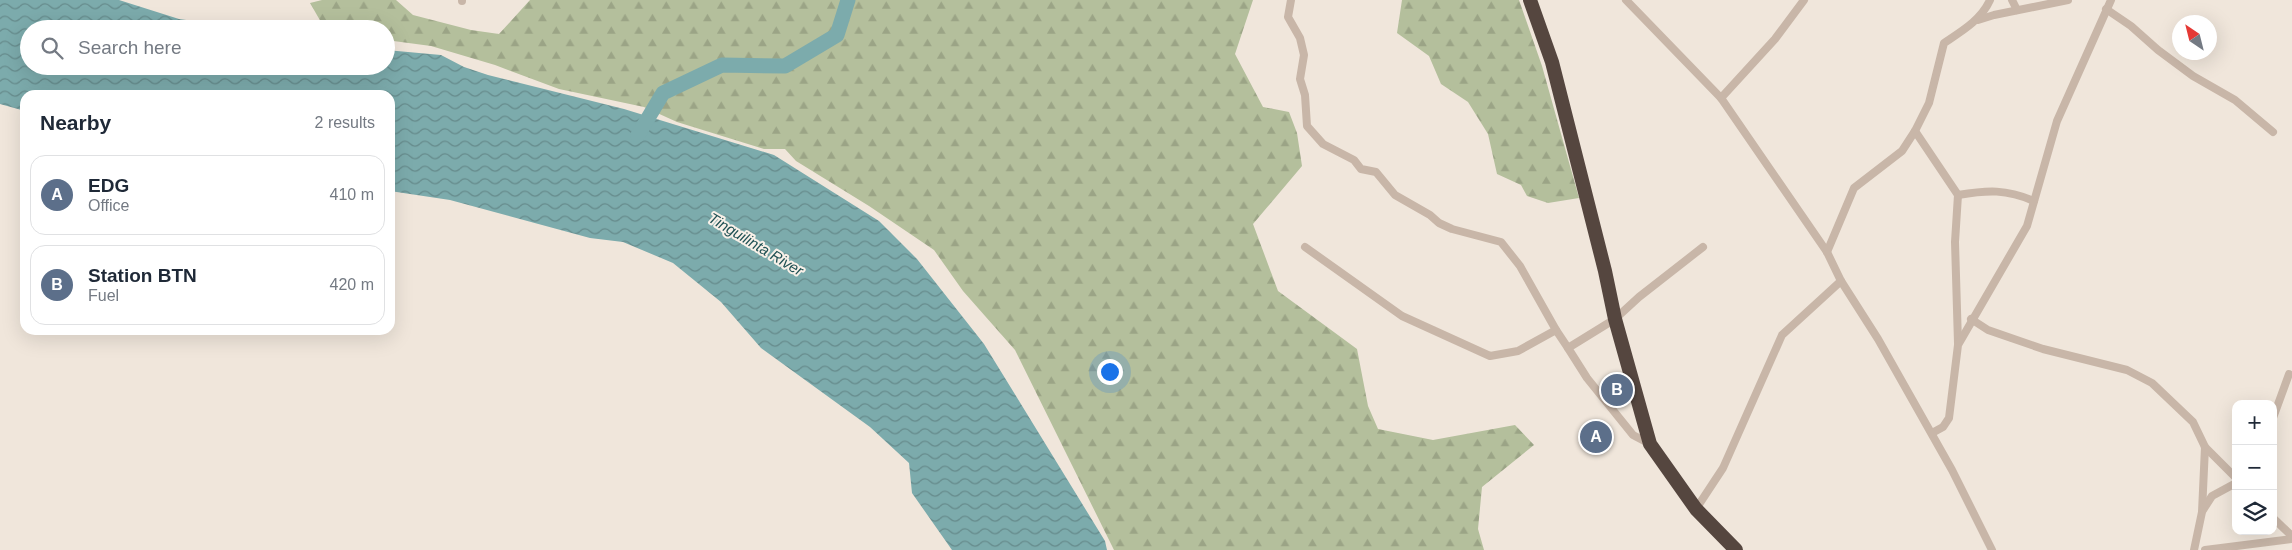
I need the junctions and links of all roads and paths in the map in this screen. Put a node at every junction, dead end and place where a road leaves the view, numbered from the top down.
1 (1291, 0) edge
2 (1530, 0) edge
3 (1626, 0) edge
4 (1804, 0) edge
5 (1990, 0) edge
6 (2012, 0) edge
7 (2068, 0) edge
8 (2111, 0) edge
9 (2106, 9) junction
10 (2017, 10) junction
11 (1974, 22) junction
12 (1721, 98) junction
13 (1915, 131) junction
14 (2273, 132) dead end
15 (1958, 195) junction
16 (2034, 201) junction
17 (1305, 247) dead end
18 (1703, 247) dead end
19 (1827, 252) junction
20 (1841, 281) junction
21 (1615, 319) junction
22 (1971, 320) junction
23 (1556, 330) junction
24 (1958, 345) junction
25 (1568, 348) junction
26 (2289, 374) dead end
27 (2277, 407) edge
28 (1932, 434) junction
29 (1650, 444) junction
30 (2205, 447) junction
31 (2232, 474) edge
32 (2232, 485) edge
33 (1696, 509) junction
34 (2202, 512) junction
35 (2277, 522) edge
36 (2292, 537) edge
37 (1736, 550) edge
38 (1992, 550) edge
39 (2194, 550) edge
40 (2205, 550) edge

1 - 23 street
2 - 21 highway
3 - 12 street
4 - 12 street
5 - 11 street
6 - 10 street
7 - 10 street
8 - 9 street
9 - 14 street
9 - 16 street
10 - 11 street
11 - 13 street
12 - 19 street
13 - 15 street
13 - 19 street
15 - 16 street
15 - 24 street
16 - 22 street
17 - 23 street
18 - 21 street
19 - 20 street
20 - 28 street
20 - 33 street
21 - 25 street
21 - 29 highway
22 - 24 street
22 - 30 street
23 - 25 street
24 - 28 street
25 - 29 street
26 - 27 street
28 - 38 street
29 - 33 highway
30 - 31 street
30 - 34 street
32 - 34 street
33 - 37 highway
34 - 39 street
35 - 36 street
36 - 40 street

